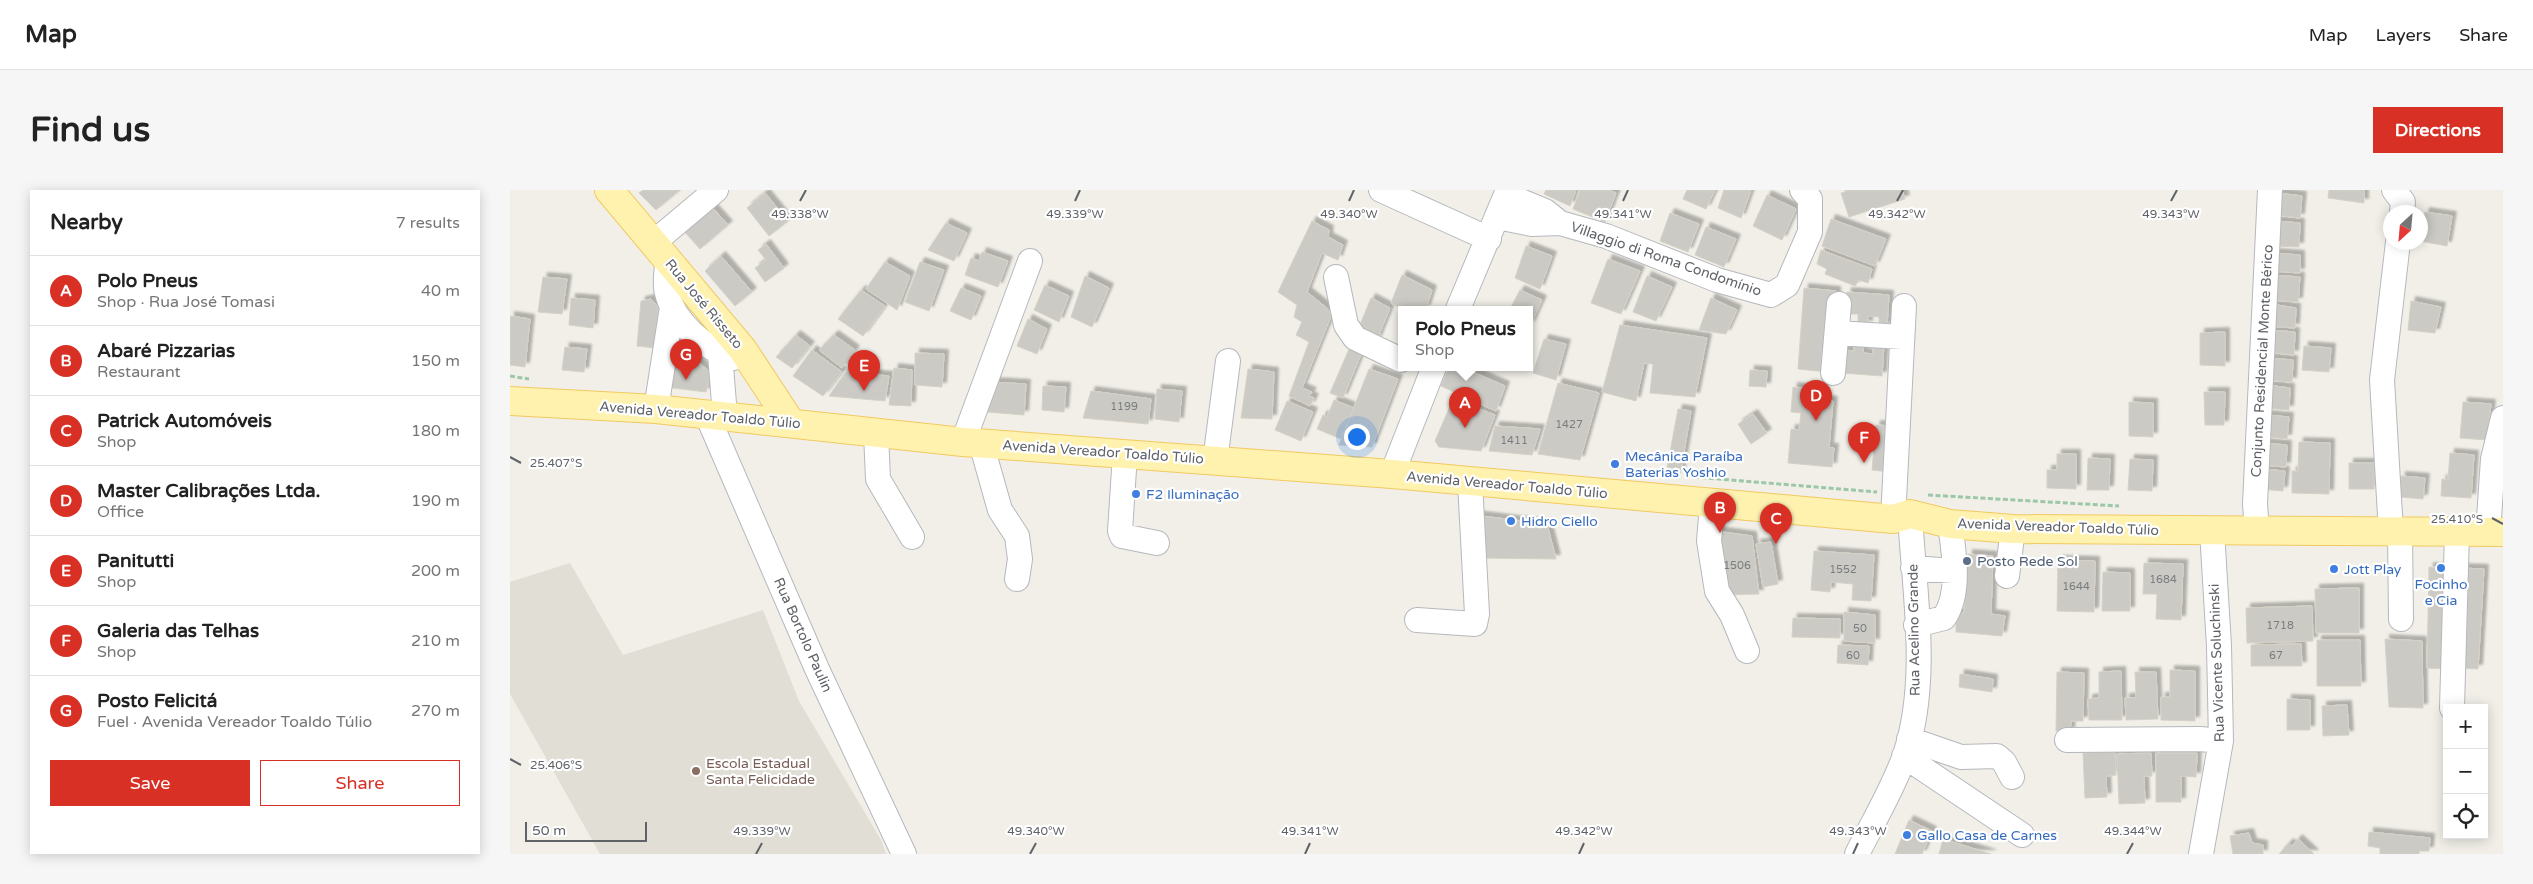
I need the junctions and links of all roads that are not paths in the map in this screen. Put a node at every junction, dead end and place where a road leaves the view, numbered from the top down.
1 (609, 190) edge
2 (716, 190) edge
3 (1381, 190) edge
4 (1802, 190) edge
5 (2270, 190) edge
6 (2394, 190) edge
7 (1507, 192) edge
8 (2403, 205) edge
9 (1560, 223) junction
10 (1493, 228) junction
11 (2397, 250) edge
12 (660, 252) junction
13 (1030, 261) dead end
14 (1336, 277) dead end
15 (1839, 304) dead end
16 (1459, 306) edge
17 (1904, 306) dead end
18 (672, 308) junction
19 (1837, 333) junction
20 (1902, 337) junction
21 (732, 352) junction
22 (1398, 359) edge
23 (1228, 361) dead end
24 (1426, 371) edge
25 (1834, 373) dead end
26 (510, 401) edge
27 (656, 409) junction
28 (716, 416) junction
29 (2503, 418) edge
30 (791, 423) junction
31 (876, 433) junction
32 (972, 443) junction
33 (1125, 454) junction
34 (1215, 461) junction
35 (1392, 474) junction
36 (1470, 482) junction
37 (1712, 504) junction
38 (1899, 508) junction
39 (1950, 524) junction
40 (2013, 529) junction
41 (2212, 531) junction
42 (2257, 531) junction
43 (2395, 532) junction
44 (2457, 532) junction
45 (2496, 532) edge
46 (912, 537) dead end
47 (1157, 543) dead end
48 (1913, 568) junction
49 (1954, 571) junction
50 (2007, 576) dead end
51 (1017, 579) dead end
52 (2401, 619) dead end
53 (1417, 620) dead end
54 (1916, 625) junction
55 (1747, 651) dead end
56 (2452, 704) edge
57 (2068, 740) dead end
58 (2221, 741) junction
59 (1907, 748) junction
60 (2012, 777) dead end
61 (2022, 836) dead end
62 (904, 854) edge
63 (1857, 854) edge
64 (2200, 854) edge

1 - 12 main road, Rua José Risseto
2 - 12 street
3 - 10 street, Villaggio di Roma Condomínio
4 - 9 street, Villaggio di Roma Condomínio
5 - 42 street, Conjunto Residencial Monte Bérico
6 - 8 street
7 - 9 street, Villaggio di Roma Condomínio
7 - 10 street
9 - 10 street, Villaggio di Roma Condomínio
10 - 16 street
11 - 43 street
12 - 18 street
12 - 21 main road, Rua José Risseto
13 - 32 street
14 - 22 street
15 - 19 street
17 - 20 street, Rua Acelino Grande
18 - 21 street
18 - 27 street
19 - 20 street
19 - 25 street
20 - 38 street, Rua Acelino Grande
21 - 28 street, Rua Bortolo Paulin
21 - 30 main road, Rua José Risseto
23 - 34 street
24 - 35 street
26 - 27 main road, Avenida Vereador Toaldo Túlio
27 - 28 main road, Avenida Vereador Toaldo Túlio
28 - 30 main road, Avenida Vereador Toaldo Túlio
28 - 62 street, Rua Bortolo Paulin
29 - 45 street
30 - 31 main road, Avenida Vereador Toaldo Túlio
31 - 32 main road, Avenida Vereador Toaldo Túlio
31 - 46 street
32 - 33 main road, Avenida Vereador Toaldo Túlio
32 - 51 street
33 - 34 main road, Avenida Vereador Toaldo Túlio
33 - 47 street
34 - 35 main road, Avenida Vereador Toaldo Túlio
35 - 36 main road, Avenida Vereador Toaldo Túlio
36 - 37 main road, Avenida Vereador Toaldo Túlio
36 - 53 street
37 - 38 main road, Avenida Vereador Toaldo Túlio
37 - 55 street
38 - 39 main road, Avenida Vereador Toaldo Túlio
38 - 48 street, Rua Acelino Grande
39 - 40 main road, Avenida Vereador Toaldo Túlio
39 - 49 street
40 - 41 main road, Avenida Vereador Toaldo Túlio
40 - 50 street
41 - 42 main road, Avenida Vereador Toaldo Túlio
41 - 58 street, Rua Vicente Soluchinski
42 - 43 main road, Avenida Vereador Toaldo Túlio
43 - 44 main road, Avenida Vereador Toaldo Túlio
43 - 52 street
44 - 45 main road, Avenida Vereador Toaldo Túlio
44 - 56 street
48 - 49 street
48 - 54 street, Rua Acelino Grande
49 - 54 street
54 - 59 street, Rua Acelino Grande
57 - 58 street
58 - 64 street, Rua Vicente Soluchinski
59 - 60 street
59 - 61 street
59 - 63 street, Rua Acelino Grande

